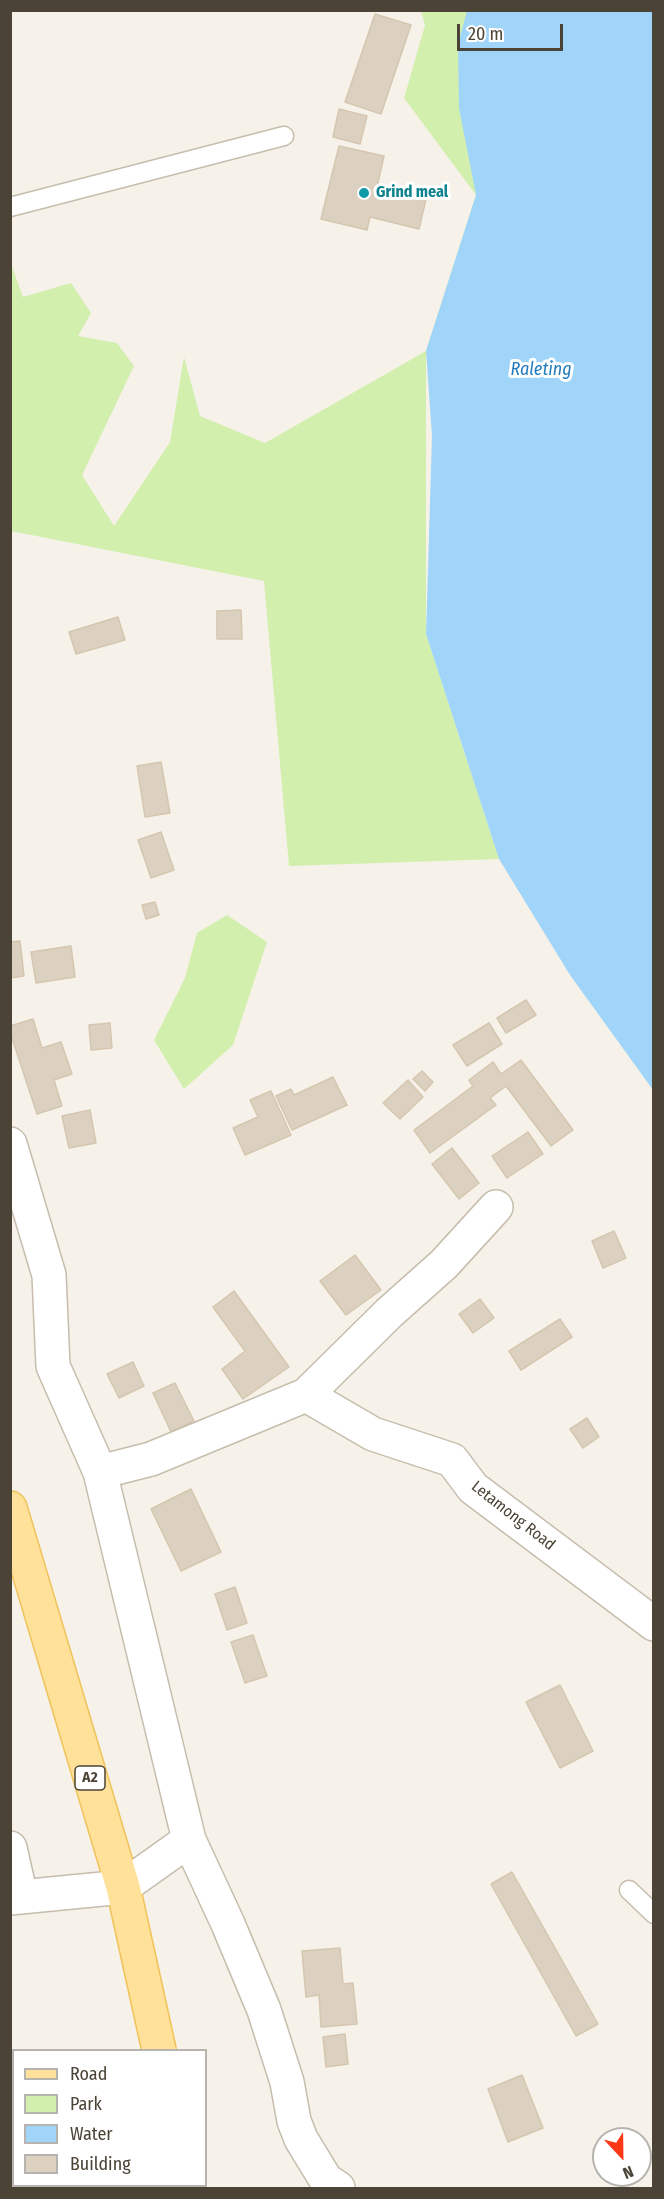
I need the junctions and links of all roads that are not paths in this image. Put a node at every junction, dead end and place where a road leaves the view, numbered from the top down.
1 (284, 136) dead end
2 (10, 207) edge
3 (10, 1144) edge
4 (496, 1207) dead end
5 (306, 1395) junction
6 (100, 1472) junction
7 (10, 1508) edge
8 (654, 1624) edge
9 (189, 1840) junction
10 (10, 1848) edge
11 (123, 1887) junction
12 (629, 1890) dead end
13 (16, 1897) edge
14 (654, 1914) edge
15 (159, 2049) edge
16 (338, 2188) edge

1 - 2 lane
3 - 6 street
4 - 5 street
5 - 6 street
5 - 8 street, Letamong Road
6 - 9 street
7 - 11 main road, A2
9 - 11 street
9 - 16 street
10 - 13 street
11 - 13 street
11 - 15 main road, A2
12 - 14 lane

